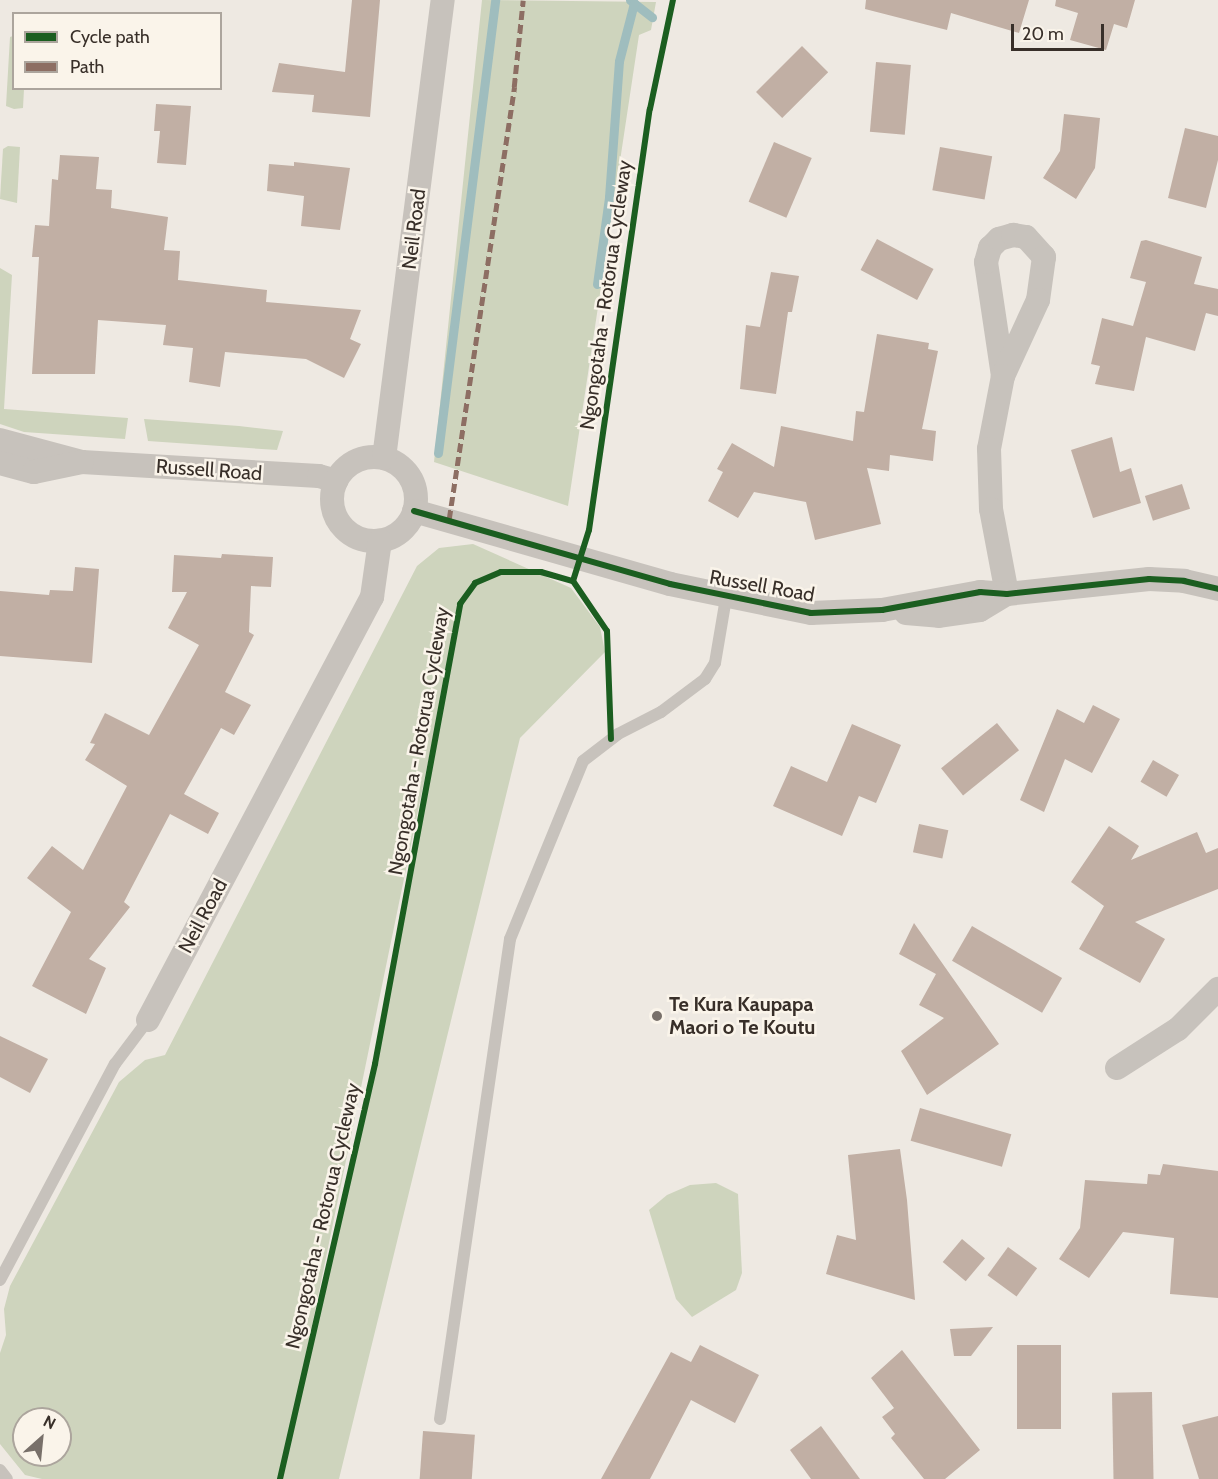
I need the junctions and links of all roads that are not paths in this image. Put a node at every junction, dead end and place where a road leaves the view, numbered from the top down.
1 (443, 0) edge
2 (1003, 376) junction
3 (0, 440) edge
4 (384, 458) junction
5 (82, 462) junction
6 (0, 463) edge
7 (336, 481) junction
8 (414, 511) junction
9 (380, 541) junction
10 (1218, 589) edge
11 (1007, 594) junction
12 (726, 598) junction
13 (1218, 989) edge
14 (148, 1020) joint
15 (1117, 1068) dead end
16 (0, 1280) edge
17 (440, 1419) dead end
18 (0, 1470) edge
19 (7, 1479) edge

1 - 4 street, Neil Road
2 - 2 street
2 - 11 street
3 - 5 street, Russell Road
4 - 7 street
4 - 8 street
5 - 6 street, Russell Road
5 - 7 street, Russell Road
7 - 9 street
8 - 9 street
8 - 12 street, Russell Road
9 - 14 street, Neil Road
10 - 11 street, Russell Road
11 - 12 street, Russell Road
12 - 17 lane
13 - 15 street
14 - 16 lane, Neil Road
18 - 19 lane

